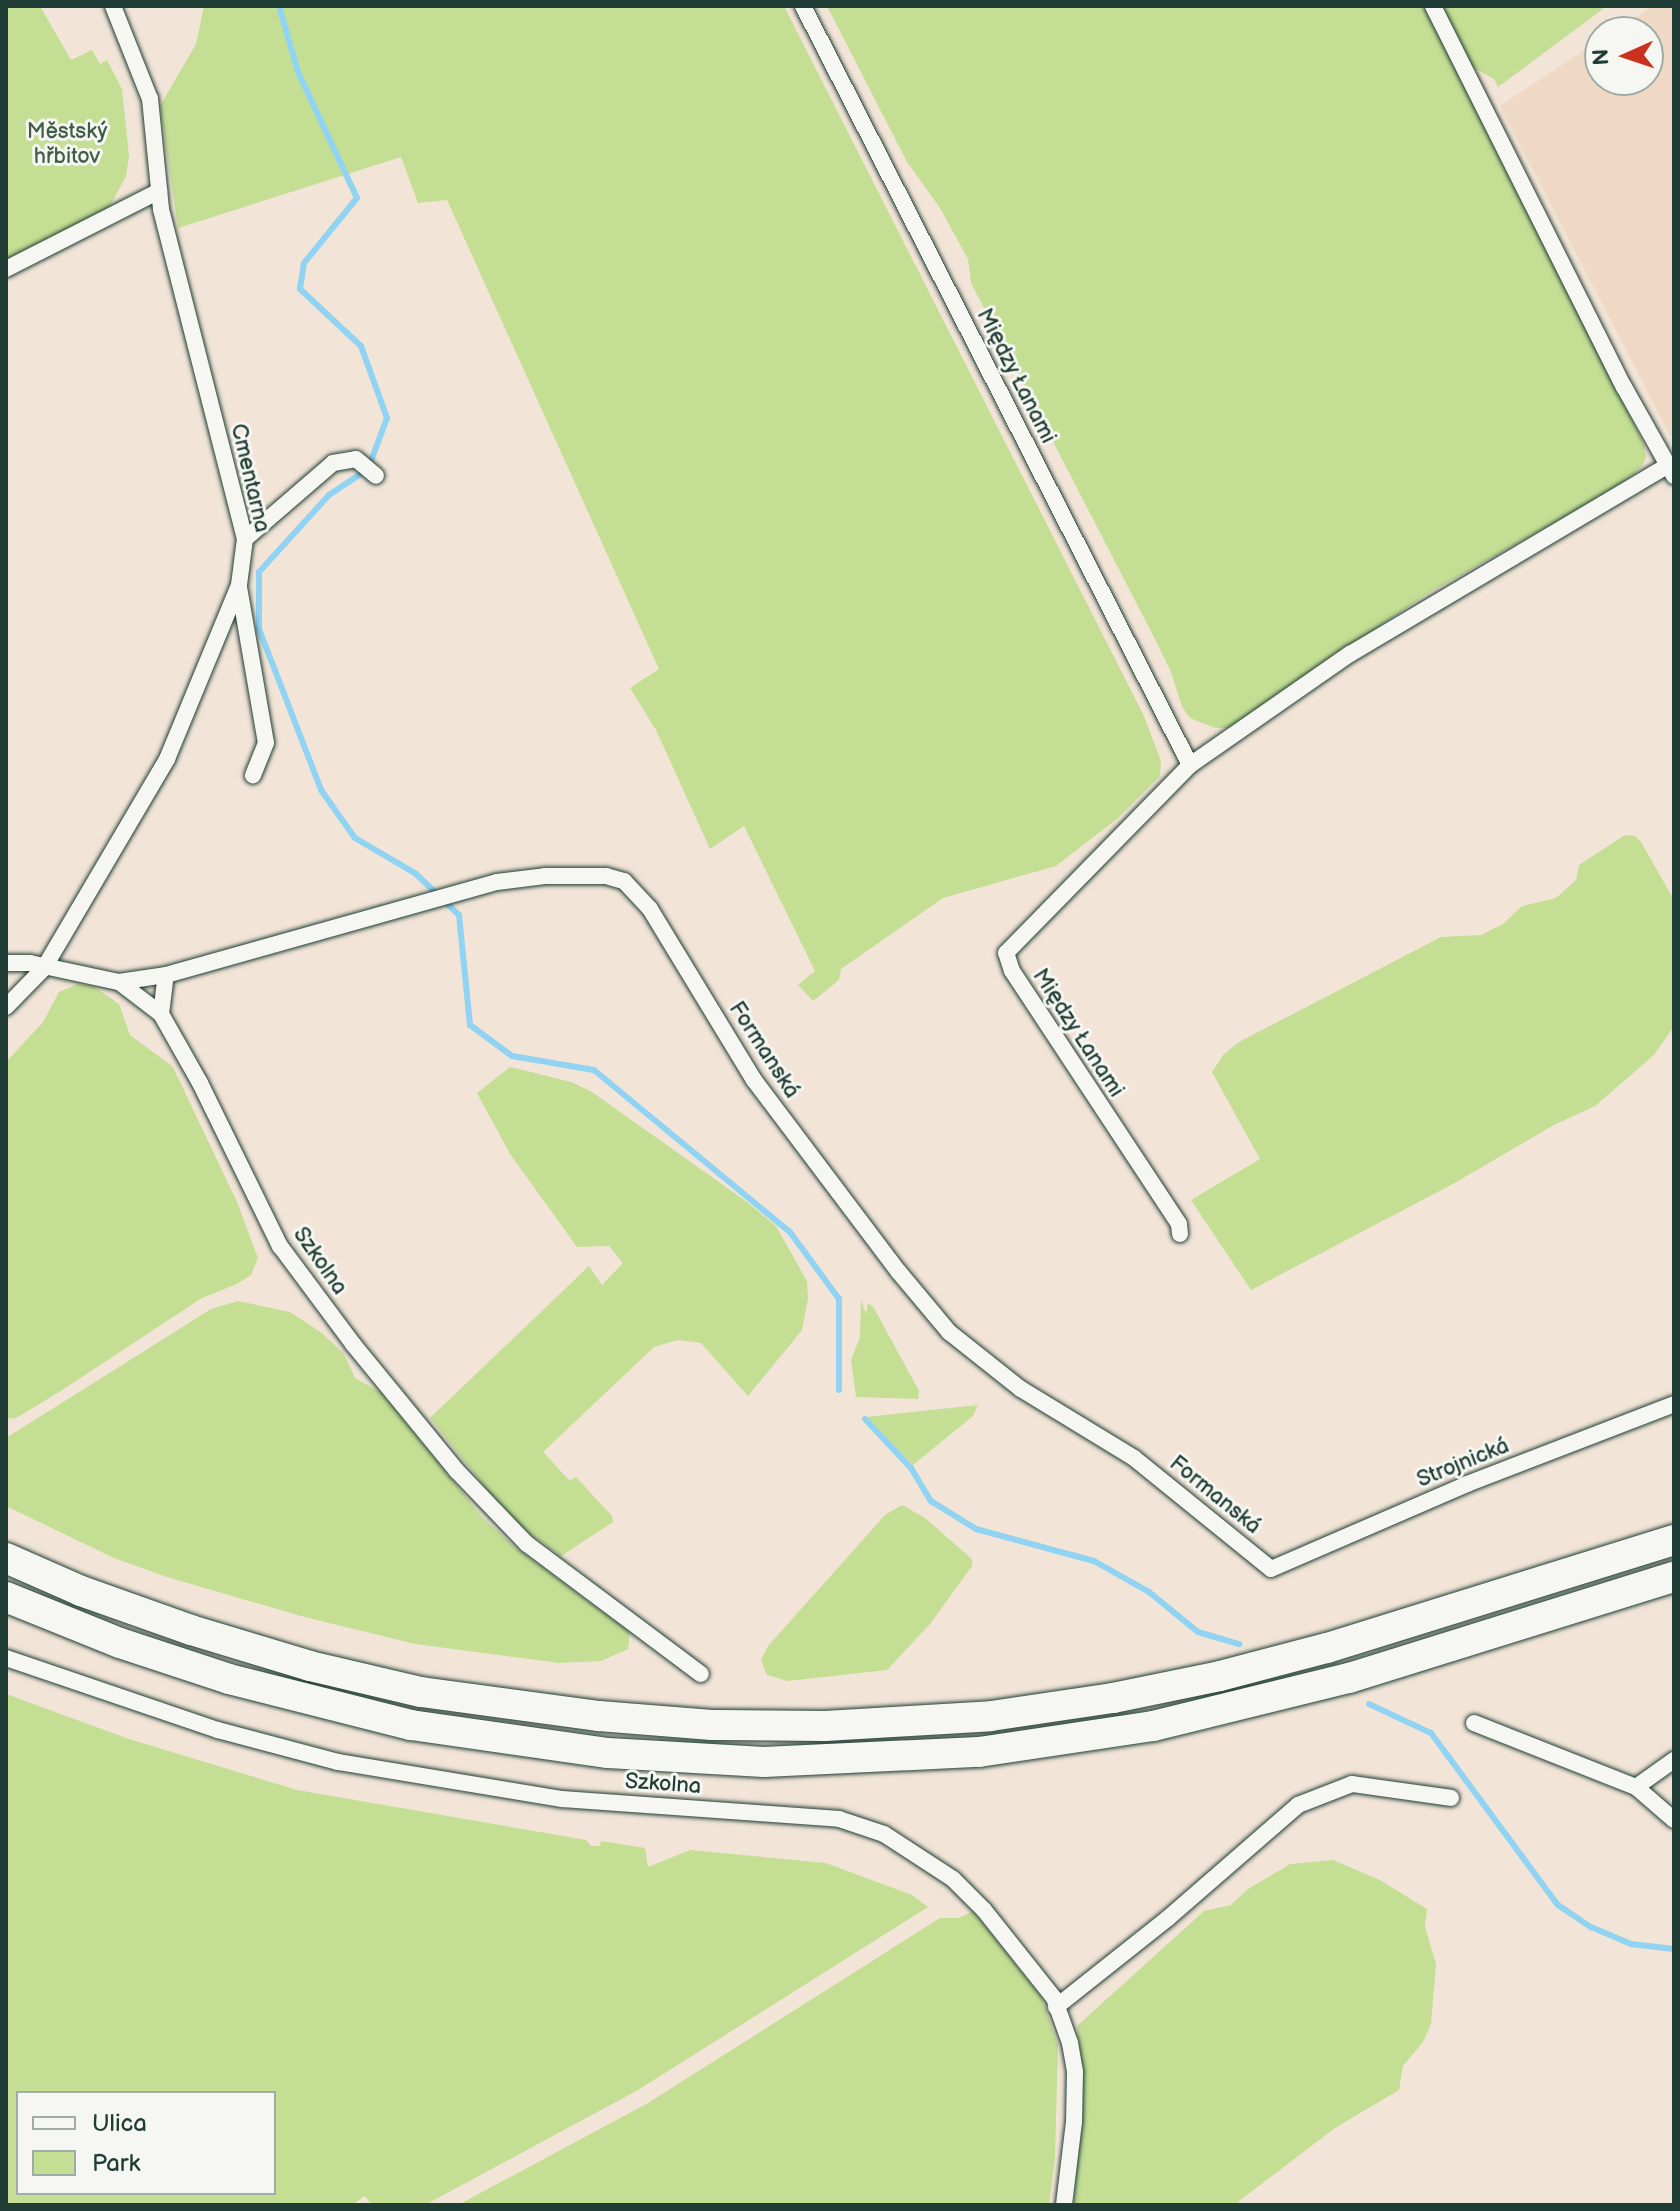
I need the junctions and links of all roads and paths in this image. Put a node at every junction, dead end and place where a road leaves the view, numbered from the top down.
1 (113, 6) edge
2 (803, 6) edge
3 (1433, 6) edge
4 (159, 191) junction
5 (6, 269) edge
6 (1671, 471) edge
7 (376, 476) dead end
8 (245, 539) junction
9 (239, 585) junction
10 (1190, 765) junction
11 (253, 775) dead end
12 (6, 963) edge
13 (44, 968) junction
14 (166, 975) junction
15 (119, 982) junction
16 (6, 1007) edge
17 (161, 1014) junction
18 (1180, 1234) dead end
19 (1674, 1404) edge
20 (1674, 1540) edge
21 (6, 1558) edge
22 (1271, 1569) joint
23 (1674, 1577) edge
24 (6, 1597) edge
25 (6, 1658) edge
26 (701, 1674) dead end
27 (1474, 1723) dead end
28 (1674, 1760) edge
29 (1636, 1787) junction
30 (1451, 1798) dead end
31 (1674, 1820) edge
32 (1056, 2007) junction
33 (1064, 2205) edge

1 - 4 street, Cmentarna
2 - 10 street, Między Łanami
3 - 6 street, Między Łanami
4 - 5 street
4 - 8 street, Cmentarna
6 - 10 street, Między Łanami
7 - 8 street
8 - 9 street, Cmentarna
9 - 11 street
9 - 13 street, Cmentarna
10 - 18 street, Między Łanami
12 - 13 street, Szkolna
13 - 15 street, Szkolna
13 - 16 street, Cmentarna
14 - 15 street, Formanská
14 - 17 street
14 - 22 street, Formanská
15 - 17 street, Szkolna
17 - 26 street, Szkolna
19 - 22 street, Strojnická
20 - 21 highway
23 - 24 highway
25 - 32 street, Szkolna
27 - 29 street
28 - 29 street
29 - 31 street
30 - 32 street
32 - 33 street, Szkolna

